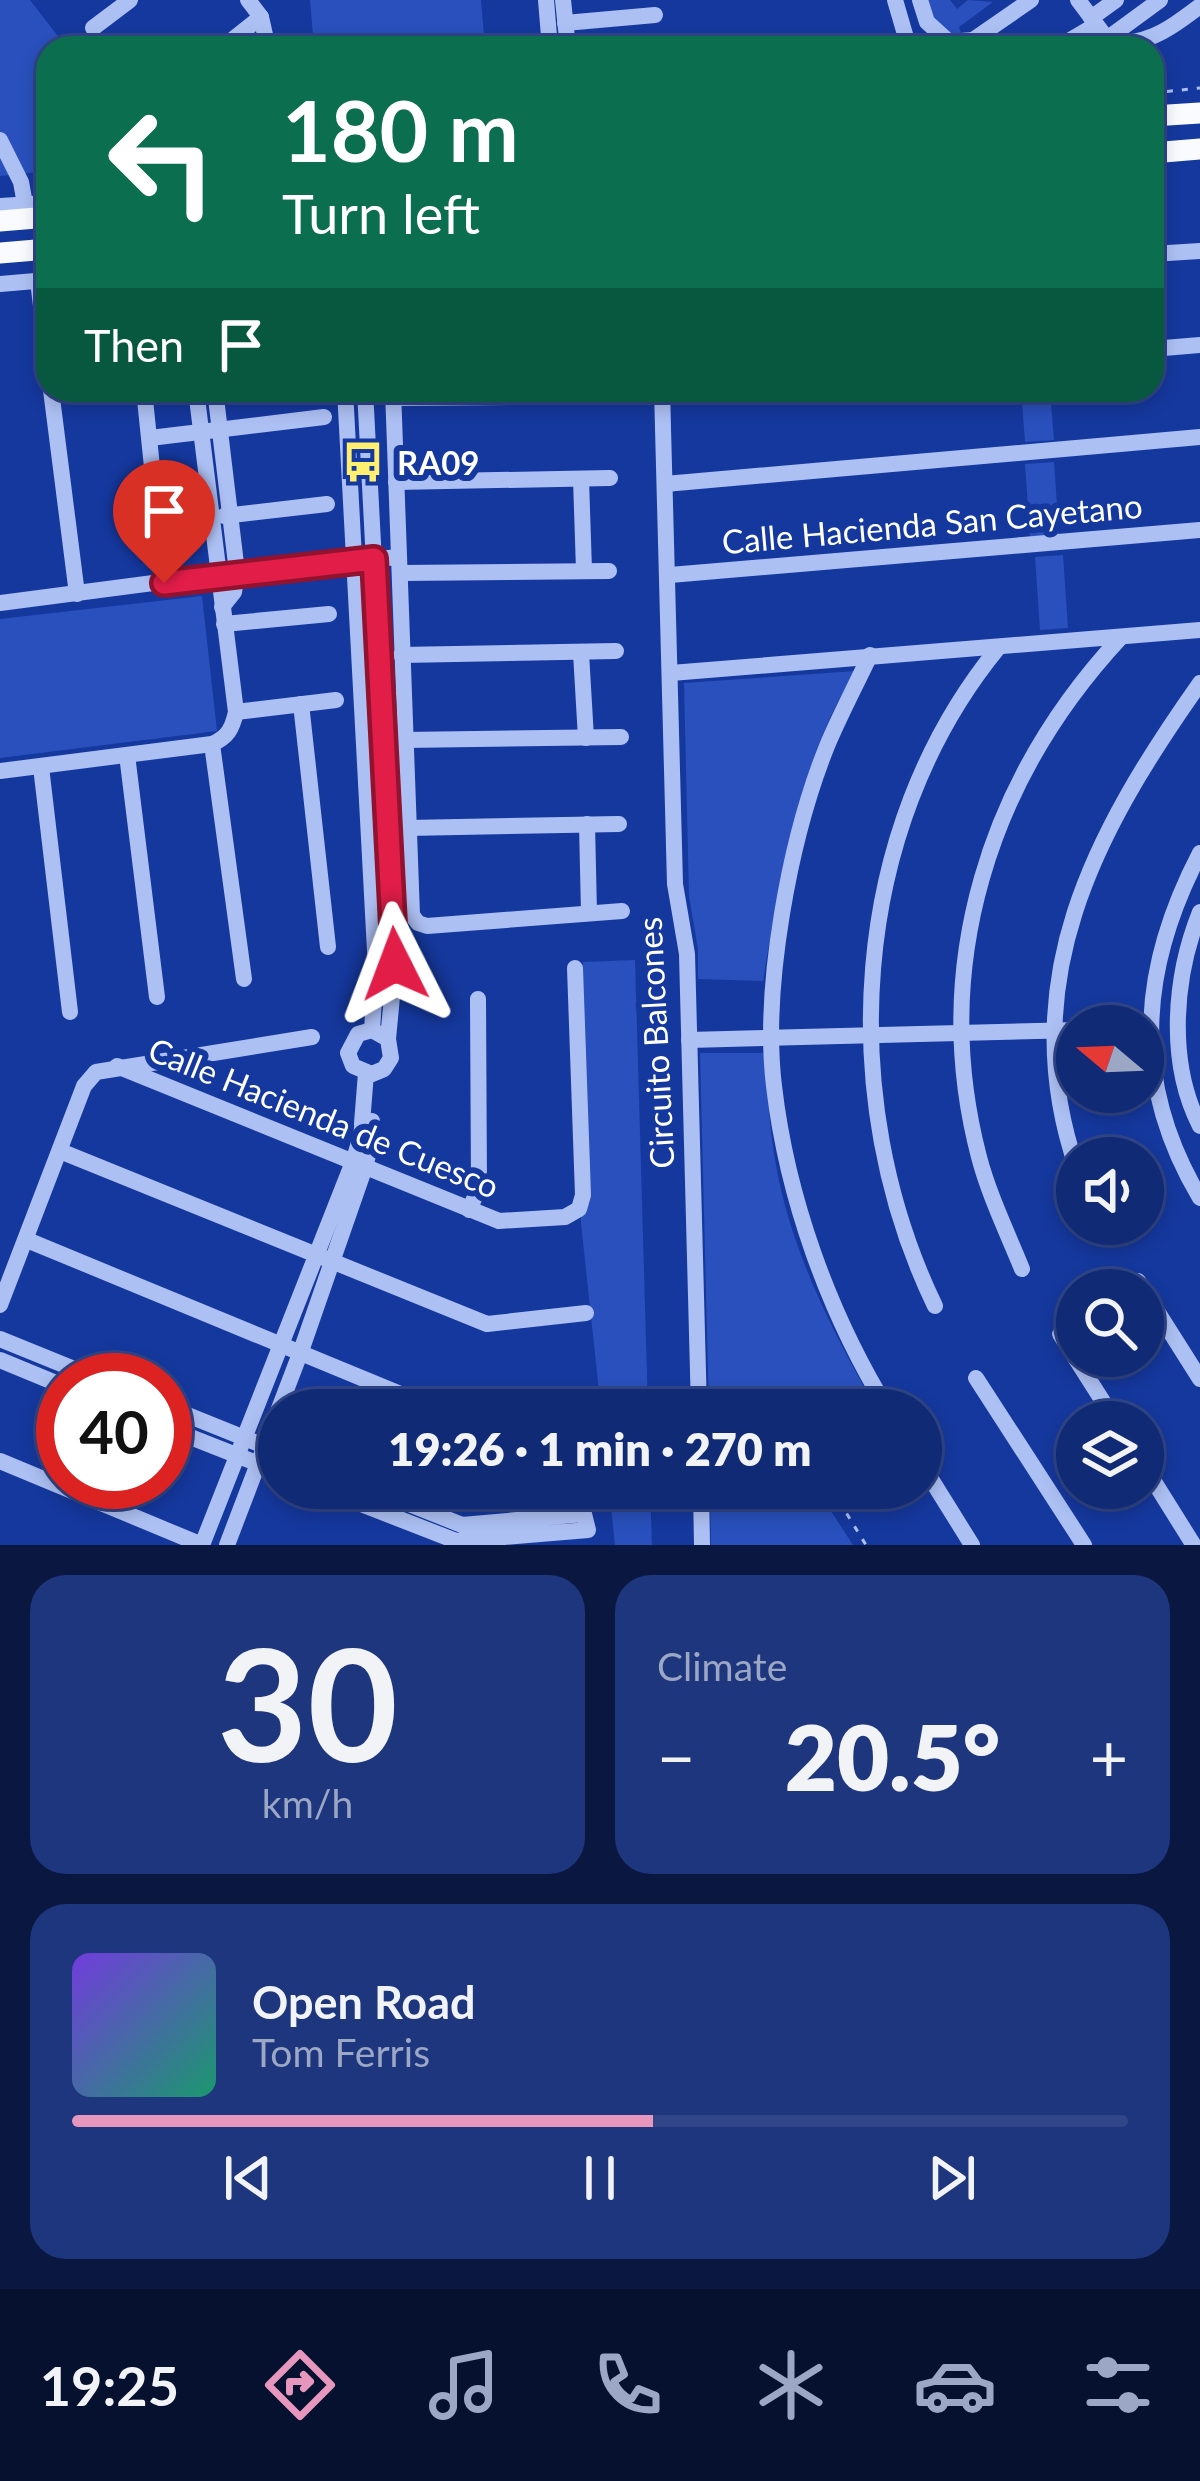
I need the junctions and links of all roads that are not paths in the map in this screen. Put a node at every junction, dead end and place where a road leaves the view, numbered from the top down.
1 (130, 0) edge
2 (248, 0) edge
3 (546, 0) edge
4 (563, 0) edge
5 (895, 0) edge
6 (920, 0) edge
7 (1031, 0) edge
8 (1078, 0) edge
9 (1116, 0) edge
10 (1160, 0) edge
11 (1200, 6) edge
12 (655, 15) dead end
13 (262, 17) junction
14 (566, 23) junction
15 (93, 28) dead end
16 (1097, 33) edge
17 (237, 36) edge
18 (266, 36) edge
19 (549, 36) edge
20 (567, 36) edge
21 (908, 36) edge
22 (942, 36) edge
23 (989, 36) edge
24 (1155, 36) edge
25 (1200, 112) edge
26 (1164, 115) edge
27 (0, 140) edge
28 (1200, 148) edge
29 (1164, 152) edge
30 (36, 205) edge
31 (5, 209) edge
32 (36, 215) edge
33 (36, 250) edge
34 (1200, 250) edge
35 (0, 253) edge
36 (1164, 253) edge
37 (36, 281) edge
38 (0, 284) edge
39 (1200, 345) edge
40 (1164, 348) edge
41 (53, 402) edge
42 (146, 402) edge
43 (197, 402) edge
44 (217, 402) edge
45 (345, 402) edge
46 (366, 402) edge
47 (394, 402) edge
48 (662, 402) edge
49 (324, 416) dead end
50 (220, 429) junction
51 (200, 432) junction
52 (1200, 437) edge
53 (150, 438) junction
54 (610, 478) dead end
55 (581, 479) junction
56 (397, 482) junction
57 (664, 484) junction
58 (327, 504) dead end
59 (231, 516) junction
60 (211, 517) junction
61 (1200, 530) edge
62 (374, 559) junction
63 (354, 560) junction
64 (400, 565) junction
65 (584, 570) junction
66 (237, 572) junction
67 (609, 572) dead end
68 (218, 574) junction
69 (670, 575) junction
70 (164, 583) junction
71 (77, 594) junction
72 (0, 603) edge
73 (329, 614) dead end
74 (223, 615) junction
75 (1200, 630) edge
76 (1120, 637) junction
77 (998, 648) junction
78 (616, 651) dead end
79 (581, 652) junction
80 (870, 655) junction
81 (401, 656) junction
82 (671, 673) junction
83 (1200, 683) edge
84 (336, 700) dead end
85 (301, 704) junction
86 (236, 712) junction
87 (621, 737) dead end
88 (586, 738) junction
89 (404, 740) junction
90 (219, 741) junction
91 (127, 755) junction
92 (41, 767) junction
93 (0, 771) edge
94 (587, 824) junction
95 (619, 824) dead end
96 (407, 828) junction
97 (1200, 853) edge
98 (622, 911) dead end
99 (1200, 912) edge
100 (589, 913) junction
101 (328, 947) dead end
102 (575, 968) dead end
103 (244, 980) dead end
104 (157, 997) dead end
105 (478, 999) dead end
106 (1151, 1005) edge
107 (70, 1012) dead end
108 (1054, 1030) junction
109 (1164, 1030) edge
110 (1178, 1030) junction
111 (960, 1032) junction
112 (870, 1034) junction
113 (380, 1035) junction
114 (313, 1037) dead end
115 (773, 1038) junction
116 (689, 1040) junction
117 (117, 1066) junction
118 (369, 1074) junction
119 (1161, 1113) edge
120 (1200, 1126) edge
121 (1066, 1137) edge
122 (60, 1151) junction
123 (359, 1164) junction
124 (1200, 1198) edge
125 (469, 1210) junction
126 (27, 1240) junction
127 (324, 1256) junction
128 (1022, 1269) dead end
129 (0, 1305) edge
130 (935, 1306) dead end
131 (586, 1313) dead end
132 (1164, 1322) edge
133 (0, 1339) edge
134 (280, 1343) junction
135 (301, 1351) junction
136 (36, 1354) edge
137 (0, 1360) edge
138 (36, 1375) edge
139 (976, 1378) dead end
140 (1200, 1378) edge
141 (288, 1389) edge
142 (390, 1389) edge
143 (698, 1389) edge
144 (875, 1389) edge
145 (192, 1417) edge
146 (243, 1437) junction
147 (192, 1438) edge
148 (258, 1448) edge
149 (258, 1455) edge
150 (237, 1456) junction
151 (0, 1460) edge
152 (258, 1472) edge
153 (1164, 1496) edge
154 (942, 1497) edge
155 (392, 1509) edge
156 (404, 1509) edge
157 (701, 1509) edge
158 (416, 1516) junction
159 (1195, 1543) edge
160 (202, 1545) edge
161 (226, 1545) edge
162 (702, 1545) edge
163 (972, 1545) edge
164 (1084, 1545) edge

1 - 15 street
2 - 13 street
3 - 19 street
4 - 14 street
5 - 21 street
6 - 22 street
7 - 23 street
8 - 16 street
9 - 16 street
10 - 16 street
11 - 24 street
12 - 14 street
13 - 17 street
13 - 18 street
14 - 20 street
25 - 26 main road
27 - 31 street
28 - 29 main road
30 - 31 street
31 - 32 main road
33 - 35 main road
34 - 36 street
37 - 38 street
39 - 40 street
41 - 71 street
42 - 53 street
43 - 51 street
44 - 50 street
45 - 63 street
46 - 62 street
47 - 56 street
48 - 57 street, Circuito Balcones
49 - 50 street
50 - 51 street
50 - 59 street
51 - 53 street
51 - 60 street
52 - 57 street
53 - 70 street
54 - 55 street
55 - 56 street
55 - 65 street
56 - 64 street
57 - 69 street, Circuito Balcones
58 - 59 street
59 - 60 street
59 - 66 street
60 - 68 street
61 - 69 street, Calle Hacienda San Cayetano
62 - 63 street
62 - 64 street
62 - 113 street
63 - 66 street
63 - 113 street
64 - 65 street
64 - 81 street
65 - 67 street
66 - 68 street
66 - 74 street
68 - 70 street
68 - 74 street
69 - 82 street, Circuito Balcones
70 - 71 street
71 - 72 street
73 - 74 street
74 - 86 street
75 - 76 street
76 - 77 street
76 - 111 street
77 - 80 street
77 - 112 street
78 - 79 street
79 - 81 street
79 - 88 street
80 - 82 street
80 - 115 street
81 - 89 street
82 - 116 street, Circuito Balcones
83 - 108 street
84 - 85 street
85 - 86 street
85 - 101 street
86 - 90 street
87 - 88 street
88 - 89 street
89 - 96 street
90 - 91 street
90 - 103 street
91 - 92 street
91 - 104 street
92 - 93 street
92 - 107 street
94 - 95 street
94 - 96 street
94 - 100 street
96 - 100 street
97 - 106 street
98 - 100 street
99 - 110 street
102 - 125 street, Calle Hacienda de Cuesco
105 - 125 street
108 - 111 street
108 - 121 street
109 - 110 street
110 - 120 street
111 - 112 street
111 - 128 street
112 - 115 street
112 - 130 street
113 - 118 street
113 - 118 street
114 - 117 street
115 - 116 street
115 - 144 street
116 - 143 street, Circuito Balcones
117 - 122 street
117 - 123 street, Calle Hacienda de Cuesco
118 - 123 street
119 - 124 street
122 - 126 street
122 - 127 street
123 - 125 street, Calle Hacienda de Cuesco
123 - 127 street
126 - 129 street
126 - 134 street
127 - 131 street
127 - 134 street
127 - 135 street
132 - 140 street
133 - 136 street
134 - 135 street
134 - 146 street
135 - 141 street
135 - 142 street
137 - 138 street
139 - 164 street
145 - 146 street
146 - 148 street
146 - 150 street
147 - 150 street
149 - 150 street
150 - 160 street
151 - 160 street
152 - 161 street
153 - 159 street
154 - 163 street
155 - 158 street
156 - 158 street
157 - 162 street
158 - 158 street

